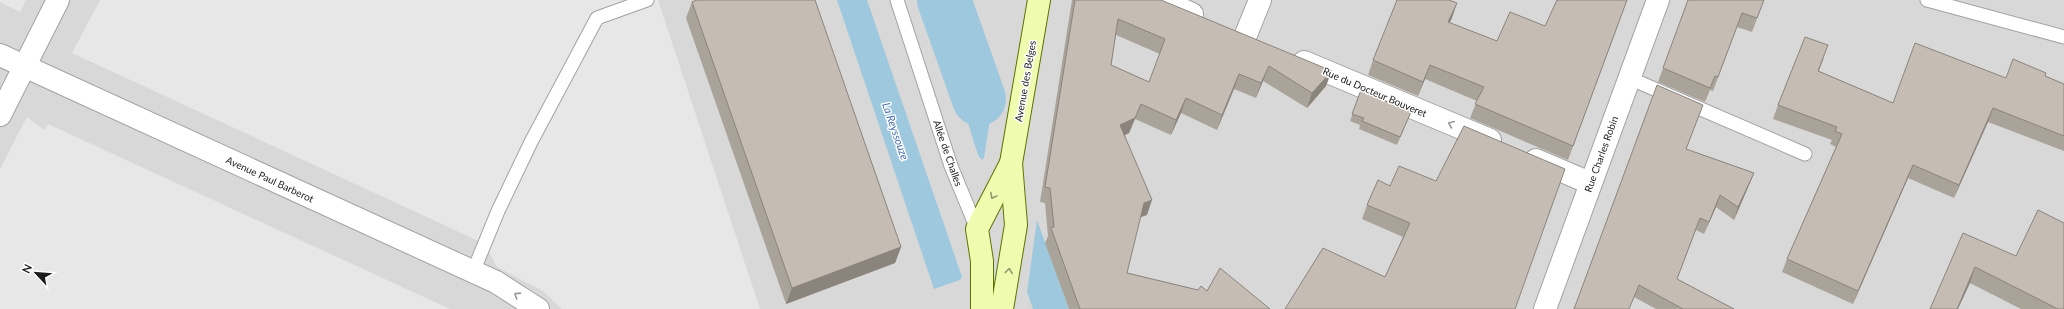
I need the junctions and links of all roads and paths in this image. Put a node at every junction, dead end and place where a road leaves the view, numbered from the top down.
1 (58, 0) edge
2 (647, 0) edge
3 (897, 0) edge
4 (1039, 0) edge
5 (1161, 0) edge
6 (1260, 0) edge
7 (1658, 0) edge
8 (1927, 0) edge
9 (2064, 37) edge
10 (0, 55) edge
11 (1289, 55) edge
12 (24, 66) junction
13 (1629, 78) junction
14 (0, 115) edge
15 (1805, 154) dead end
16 (1011, 163) junction
17 (1590, 183) junction
18 (977, 229) junction
19 (473, 272) junction
20 (538, 309) edge
21 (982, 309) edge
22 (1002, 309) edge
23 (1545, 309) edge

1 - 12 street
2 - 19 lane
3 - 18 lane, Allée de Challes
4 - 16 main road, Avenue des Belges
5 - 6 street
7 - 13 street, Rue Charles Robin
8 - 9 lane
10 - 12 street, Avenue Paul Barberot
17 -> 11 street, Rue du Docteur Bouveret
12 - 14 street
12 - 19 street, Avenue Paul Barberot
13 - 15 lane
13 - 17 street, Rue Charles Robin
16 -> 18 main road, Avenue des Belges
22 -> 16 main road, Avenue des Belges
17 - 23 street, Rue Charles Robin
18 - 21 main road, Allée de Challes
20 -> 19 street, Avenue Paul Barberot

